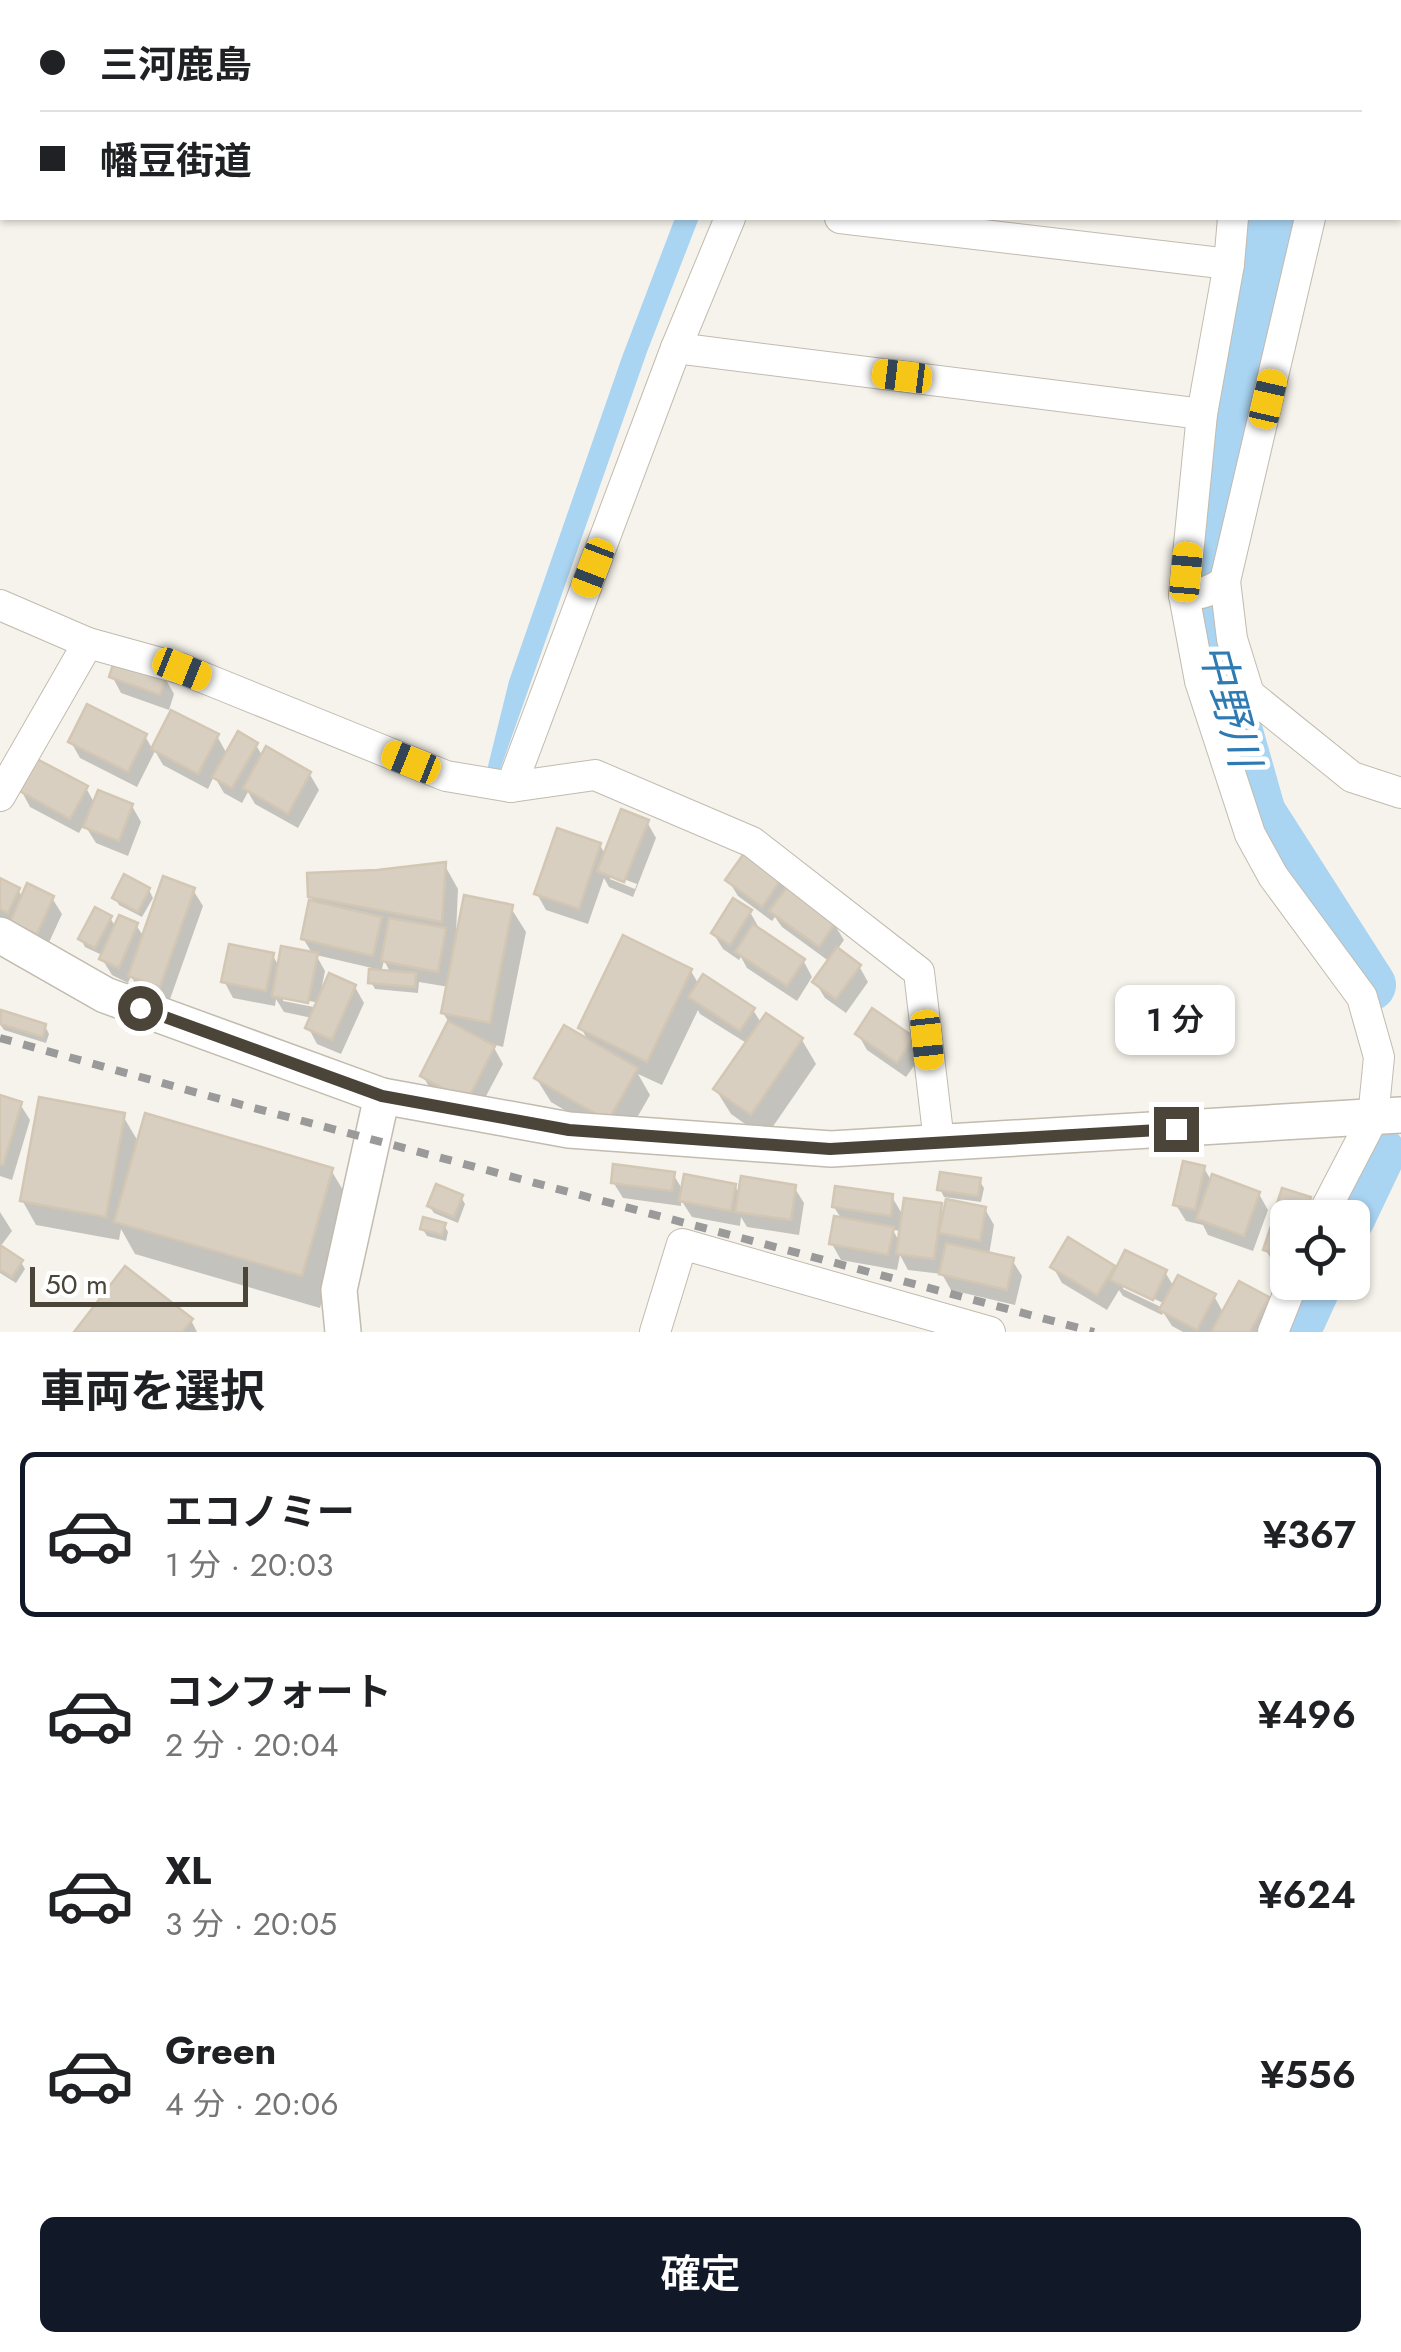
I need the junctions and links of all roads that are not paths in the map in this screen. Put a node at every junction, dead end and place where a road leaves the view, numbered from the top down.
1 (729, 220) edge
2 (857, 220) edge
3 (1233, 220) edge
4 (1309, 220) edge
5 (1229, 264) junction
6 (676, 348) junction
7 (1202, 414) junction
8 (1205, 590) junction
9 (0, 605) edge
10 (88, 642) junction
11 (510, 787) junction
12 (1, 793) edge
13 (1401, 793) edge
14 (0, 934) edge
15 (382, 1096) junction
16 (1387, 1116) edge
17 (938, 1142) junction
18 (1333, 1200) edge
19 (1286, 1300) edge
20 (343, 1332) edge
21 (655, 1332) edge
22 (990, 1332) edge
23 (1273, 1332) edge

1 - 6 street
2 - 5 street
3 - 5 street
4 - 8 street
5 - 7 street
6 - 7 street
6 - 11 street
7 - 8 street
8 - 13 street
8 - 16 street
9 - 10 street
10 - 11 street
10 - 12 street
11 - 17 street
14 - 15 street
15 - 17 street
15 - 20 street
16 - 17 street
16 - 18 street
19 - 23 street
21 - 22 street

